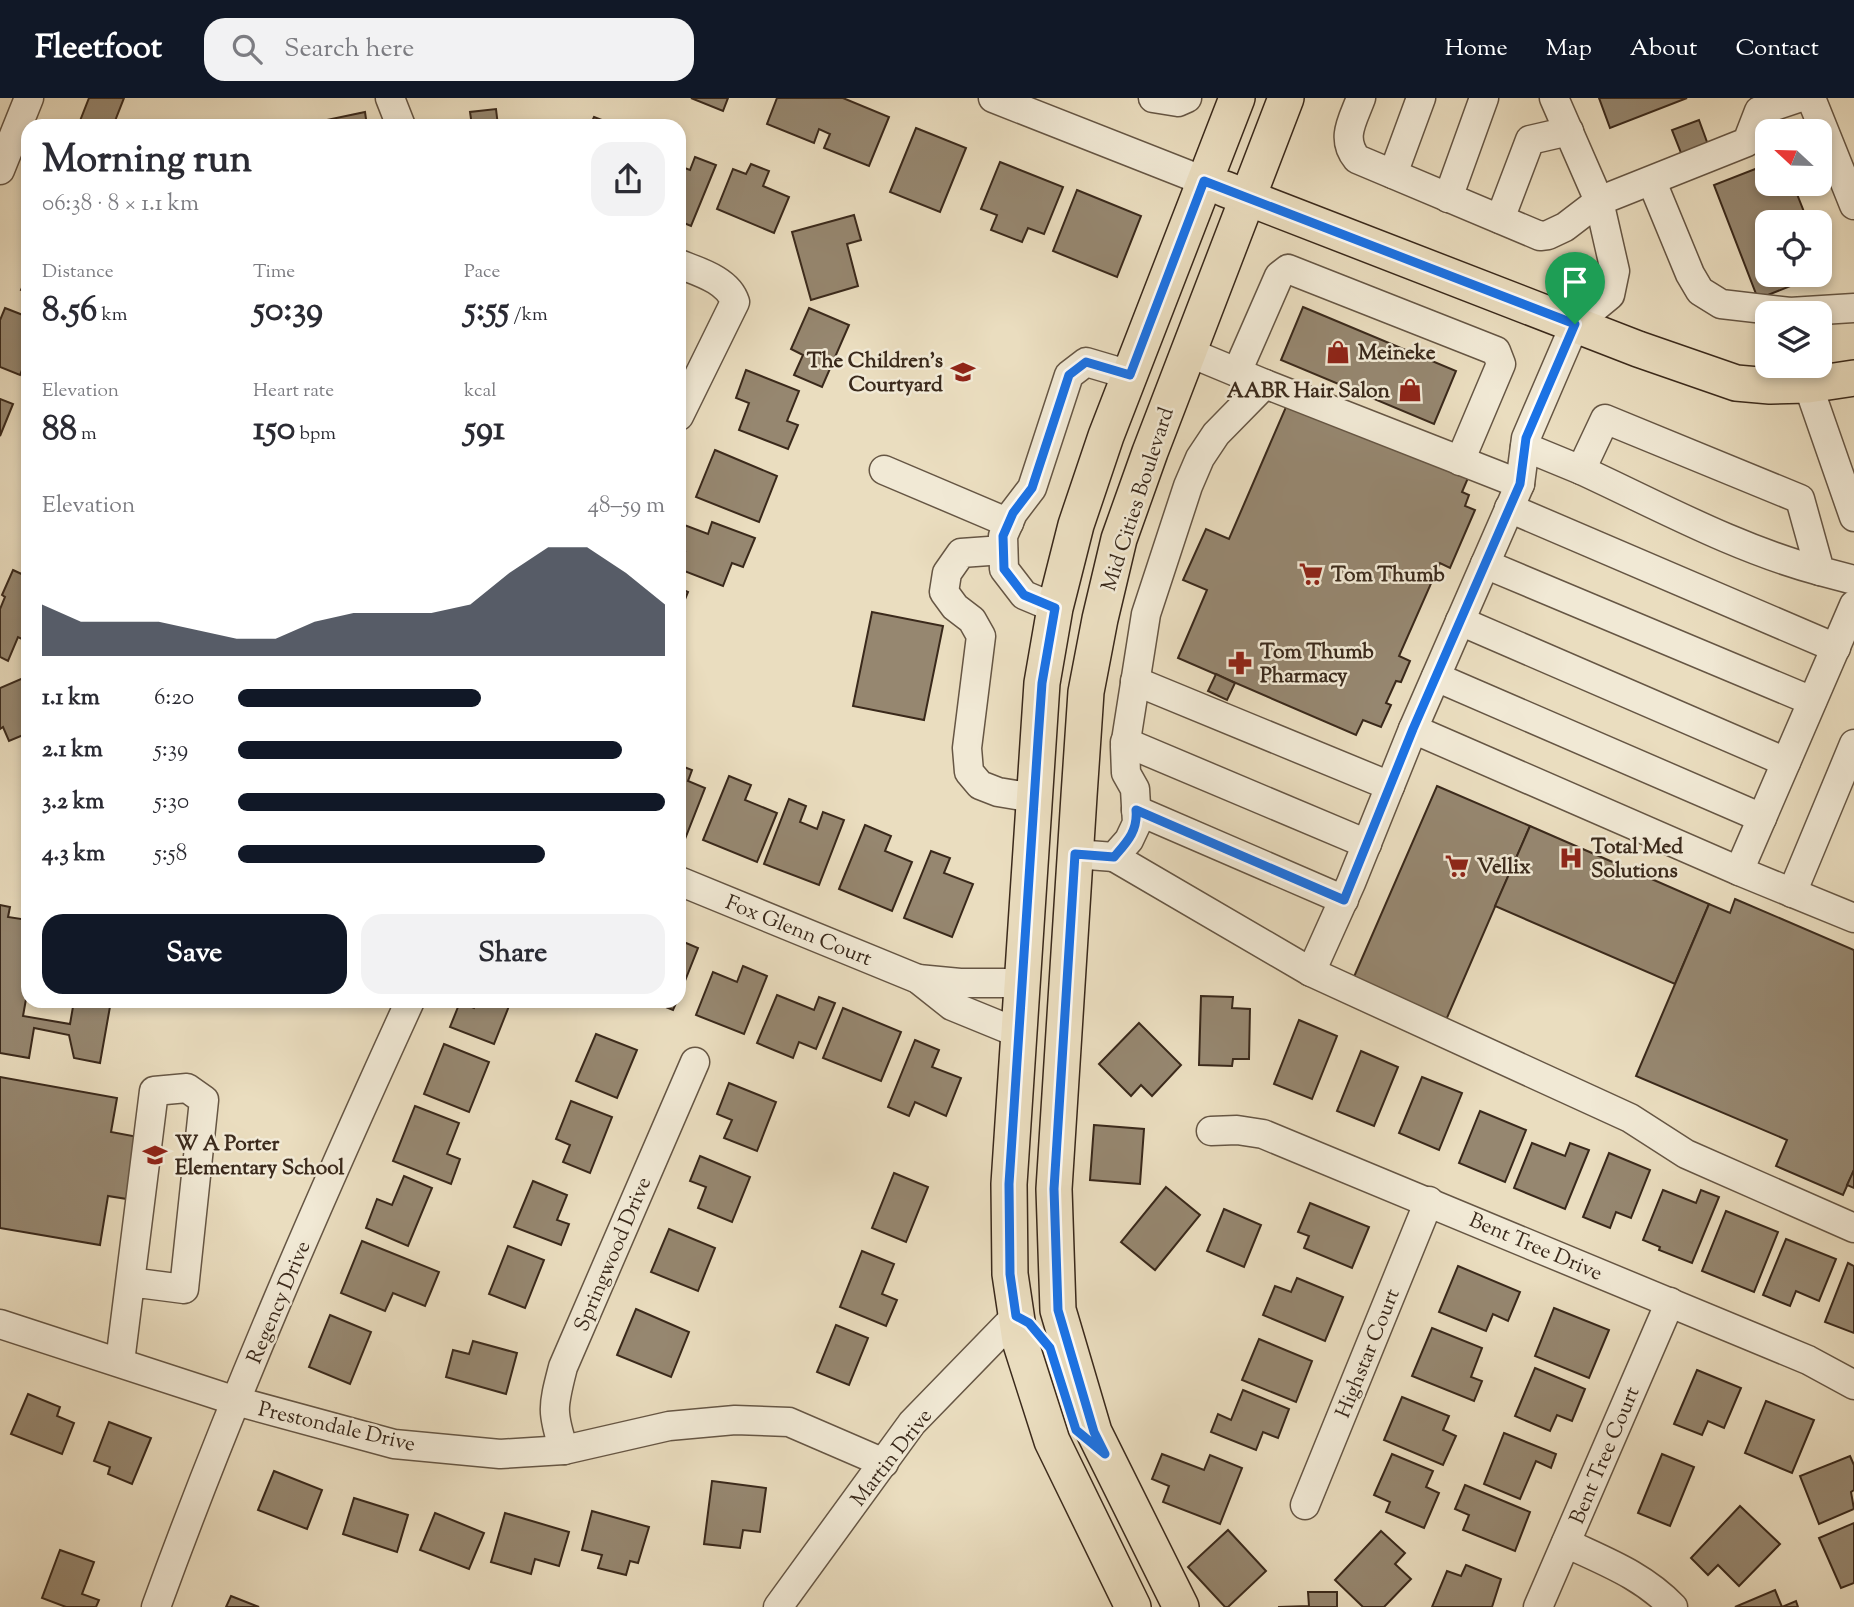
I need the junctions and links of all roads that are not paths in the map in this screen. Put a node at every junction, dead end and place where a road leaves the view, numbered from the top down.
1 (29, 98) edge
2 (390, 98) edge
3 (993, 98) edge
4 (1153, 98) edge
5 (1186, 98) edge
6 (1237, 98) edge
7 (1286, 98) edge
8 (1361, 98) edge
9 (1421, 98) edge
10 (1484, 98) edge
11 (1554, 98) edge
12 (1798, 98) edge
13 (1811, 98) edge
14 (1023, 104) edge
15 (1756, 104) edge
16 (398, 119) edge
17 (1569, 131) junction
18 (0, 170) edge
19 (1393, 174) junction
20 (1204, 181) junction
21 (1652, 182) junction
22 (1247, 198) junction
23 (1448, 198) junction
24 (1599, 201) junction
25 (1854, 205) edge
26 (1500, 219) junction
27 (686, 267) edge
28 (1854, 308) edge
29 (1575, 324) junction
30 (1188, 352) junction
31 (1237, 372) junction
32 (1130, 375) junction
33 (1854, 378) edge
34 (1265, 384) junction
35 (1808, 385) junction
36 (686, 402) edge
37 (1525, 447) junction
38 (1460, 460) junction
39 (1845, 464) edge
40 (884, 470) dead end
41 (1581, 470) junction
42 (1515, 496) junction
43 (1854, 517) edge
44 (1006, 536) junction
45 (1485, 564) junction
46 (1820, 571) junction
47 (1854, 580) edge
48 (1854, 605) edge
49 (1055, 608) junction
50 (1100, 619) junction
51 (1460, 621) junction
52 (1836, 648) junction
53 (1436, 677) junction
54 (1135, 681) junction
55 (1812, 701) junction
56 (1413, 729) junction
57 (1125, 742) junction
58 (1854, 744) edge
59 (1786, 762) junction
60 (1390, 786) junction
61 (1034, 798) junction
62 (1136, 810) junction
63 (1762, 818) junction
64 (1367, 844) junction
65 (1075, 854) junction
66 (1114, 857) junction
67 (1739, 871) junction
68 (686, 884) edge
69 (1792, 893) junction
70 (1344, 900) junction
71 (1852, 911) edge
72 (1311, 972) junction
73 (918, 979) junction
74 (1021, 983) junction
75 (407, 1008) edge
76 (1018, 1033) junction
77 (695, 1062) dead end
78 (1211, 1131) dead end
79 (1429, 1201) junction
80 (1854, 1228) edge
81 (130, 1282) junction
82 (1670, 1302) junction
83 (1016, 1316) junction
84 (0, 1324) edge
85 (121, 1362) junction
86 (1854, 1385) edge
87 (236, 1401) junction
88 (564, 1450) junction
89 (1105, 1454) junction
90 (884, 1463) junction
91 (1305, 1505) dead end
92 (1566, 1543) junction
93 (156, 1607) edge
94 (778, 1607) edge
95 (1133, 1607) edge
96 (1181, 1607) edge
97 (1538, 1607) edge
98 (1673, 1607) edge

1 - 18 street
2 - 16 street
3 - 14 street
4 - 5 street
6 - 20 main road
7 - 22 main road, Mid Cities Boulevard
8 - 19 street
9 - 19 street
10 - 23 street
11 - 17 street
12 - 15 street
13 - 25 street
14 - 20 street
15 - 21 street
17 - 24 street
17 - 26 street
19 - 23 street
20 - 22 main road
20 - 32 main road
21 - 24 street
21 - 28 street
22 - 29 main road
22 - 30 main road, Mid Cities Boulevard
23 - 26 street
24 - 26 street
24 - 29 street
27 - 36 street
29 - 35 main road
29 - 37 street
30 - 31 street
30 - 50 main road, Mid Cities Boulevard
31 - 34 street
31 - 38 street
32 - 44 street
32 - 49 main road
33 - 35 main road
34 - 38 street
34 - 54 street
35 - 39 street
37 - 41 street
37 - 42 street
38 - 42 street
39 - 43 street
40 - 44 street
41 - 46 street
41 - 46 street
42 - 45 street
42 - 52 street
44 - 49 street
44 - 61 street
45 - 51 street
45 - 55 street
46 - 47 street
48 - 52 street
49 - 50 main road
49 - 61 main road
50 - 65 main road, Mid Cities Boulevard
51 - 53 street
51 - 59 street
52 - 55 street
53 - 56 street
53 - 63 street
54 - 57 street
54 - 60 street
55 - 59 street
56 - 60 street
56 - 67 street
57 - 62 street
57 - 64 street
58 - 69 street
59 - 63 street
60 - 64 street
61 - 74 main road
62 - 66 street
62 - 70 street
63 - 67 street
64 - 70 street
65 - 66 street
65 - 89 main road, Mid Cities Boulevard
66 - 72 street
67 - 69 street
68 - 73 street, Fox Glenn Court
69 - 71 street
70 - 72 street
72 - 80 street
73 - 74 street, Fox Glenn Court
73 - 76 street, Fox Glenn Court
74 - 76 main road
75 - 87 street, Regency Drive
76 - 83 main road
77 - 88 street, Springwood Drive
78 - 79 street, Bent Tree Drive
79 - 82 street, Bent Tree Drive
79 - 91 street, Highstar Court
81 - 81 street
81 - 85 street
82 - 86 street, Bent Tree Drive
82 - 92 street, Bent Tree Court
83 - 89 main road
83 - 90 street, Martin Drive
83 - 95 main road
84 - 85 street, Prestondale Drive
85 - 87 street, Prestondale Drive
87 - 88 street, Prestondale Drive
87 - 93 street, Regency Drive
88 - 90 street, Prestondale Drive
89 - 96 main road, Mid Cities Boulevard
90 - 94 street, Martin Drive
92 - 97 street, Bent Tree Court
92 - 98 street

